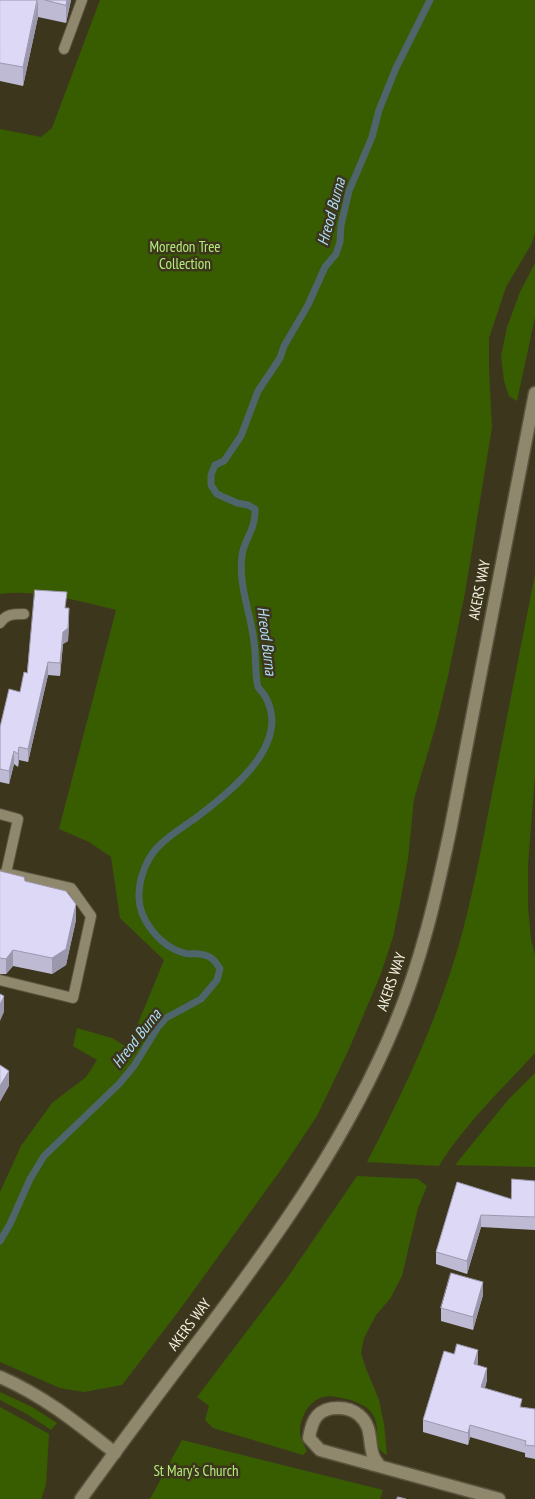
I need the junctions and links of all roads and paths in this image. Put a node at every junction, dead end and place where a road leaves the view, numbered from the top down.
1 (82, 0) edge
2 (64, 49) dead end
3 (535, 393) edge
4 (24, 614) dead end
5 (0, 623) edge
6 (0, 814) edge
7 (3, 874) edge
8 (0, 980) edge
9 (0, 1377) edge
10 (115, 1453) junction
11 (379, 1465) junction
12 (82, 1499) edge
13 (499, 1499) edge

1 - 2 lane
3 - 10 main road, AKERS WAY
4 - 5 lane
6 - 7 lane
7 - 8 lane
9 - 10 main road
10 - 12 main road, AKERS WAY
11 - 11 main road
11 - 13 main road

